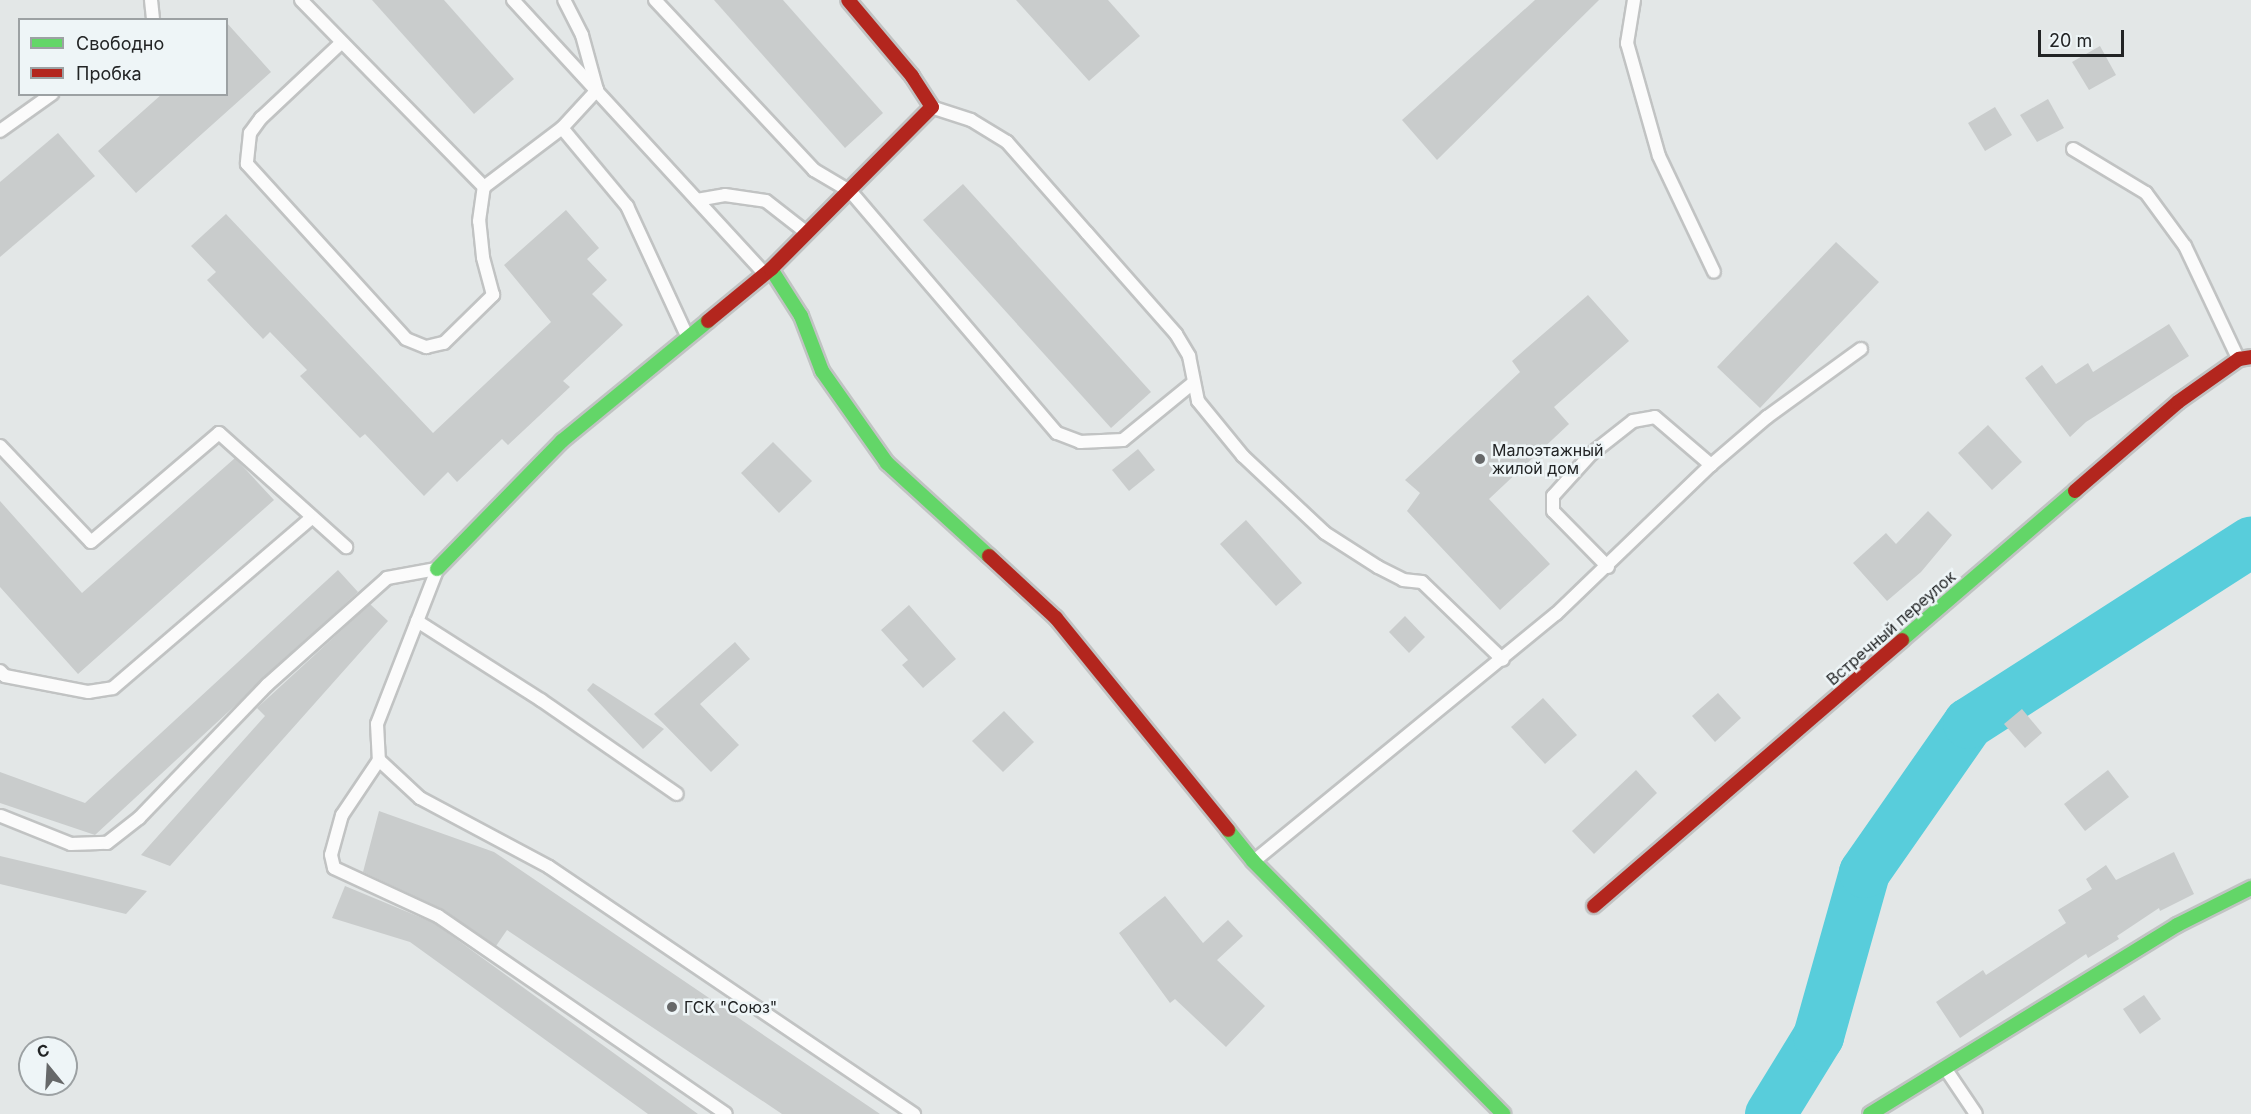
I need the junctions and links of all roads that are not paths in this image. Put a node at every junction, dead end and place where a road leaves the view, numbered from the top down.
1 (151, 0) edge
2 (302, 0) edge
3 (513, 0) edge
4 (564, 0) edge
5 (655, 0) edge
6 (848, 0) edge
7 (1634, 0) edge
8 (153, 18) edge
9 (341, 43) junction
10 (597, 90) junction
11 (49, 96) edge
12 (932, 108) junction
13 (562, 129) junction
14 (0, 131) edge
15 (2073, 149) dead end
16 (484, 187) junction
17 (851, 192) junction
18 (697, 200) junction
19 (808, 234) junction
20 (768, 272) junction
21 (1714, 272) dead end
22 (688, 338) junction
23 (1861, 349) dead end
24 (2245, 358) edge
25 (1193, 383) junction
26 (0, 446) edge
27 (1711, 465) junction
28 (310, 519) junction
29 (346, 548) dead end
30 (1608, 567) junction
31 (437, 569) junction
32 (417, 621) junction
33 (1503, 660) junction
34 (0, 671) edge
35 (379, 760) junction
36 (677, 794) dead end
37 (1, 816) edge
38 (1253, 861) junction
39 (2251, 888) edge
40 (1594, 906) dead end
41 (1943, 1066) junction
42 (726, 1114) edge
43 (914, 1114) edge
44 (1503, 1114) edge
45 (1870, 1114) edge
46 (1976, 1114) edge

1 - 8 lane
2 - 9 lane
3 - 10 lane
4 - 10 lane
5 - 17 lane
6 - 12 street
7 - 21 lane
9 - 16 lane
9 - 16 lane
10 - 13 lane
10 - 18 lane
11 - 14 lane
12 - 17 street
12 - 25 lane
13 - 16 lane
13 - 22 lane
15 - 24 lane
17 - 19 street
17 - 25 lane
18 - 19 lane
18 - 20 lane
19 - 20 street
20 - 22 street
20 - 38 street
22 - 31 street
23 - 27 lane
24 - 40 street, Встречный переулок
25 - 33 lane
26 - 28 lane
27 - 30 lane
27 - 30 lane
28 - 29 lane
28 - 34 lane
30 - 33 lane
31 - 32 lane
31 - 37 lane
32 - 35 lane
32 - 36 lane
33 - 38 lane
35 - 42 lane
35 - 43 lane
38 - 44 street
39 - 41 street
41 - 45 street
41 - 46 lane

